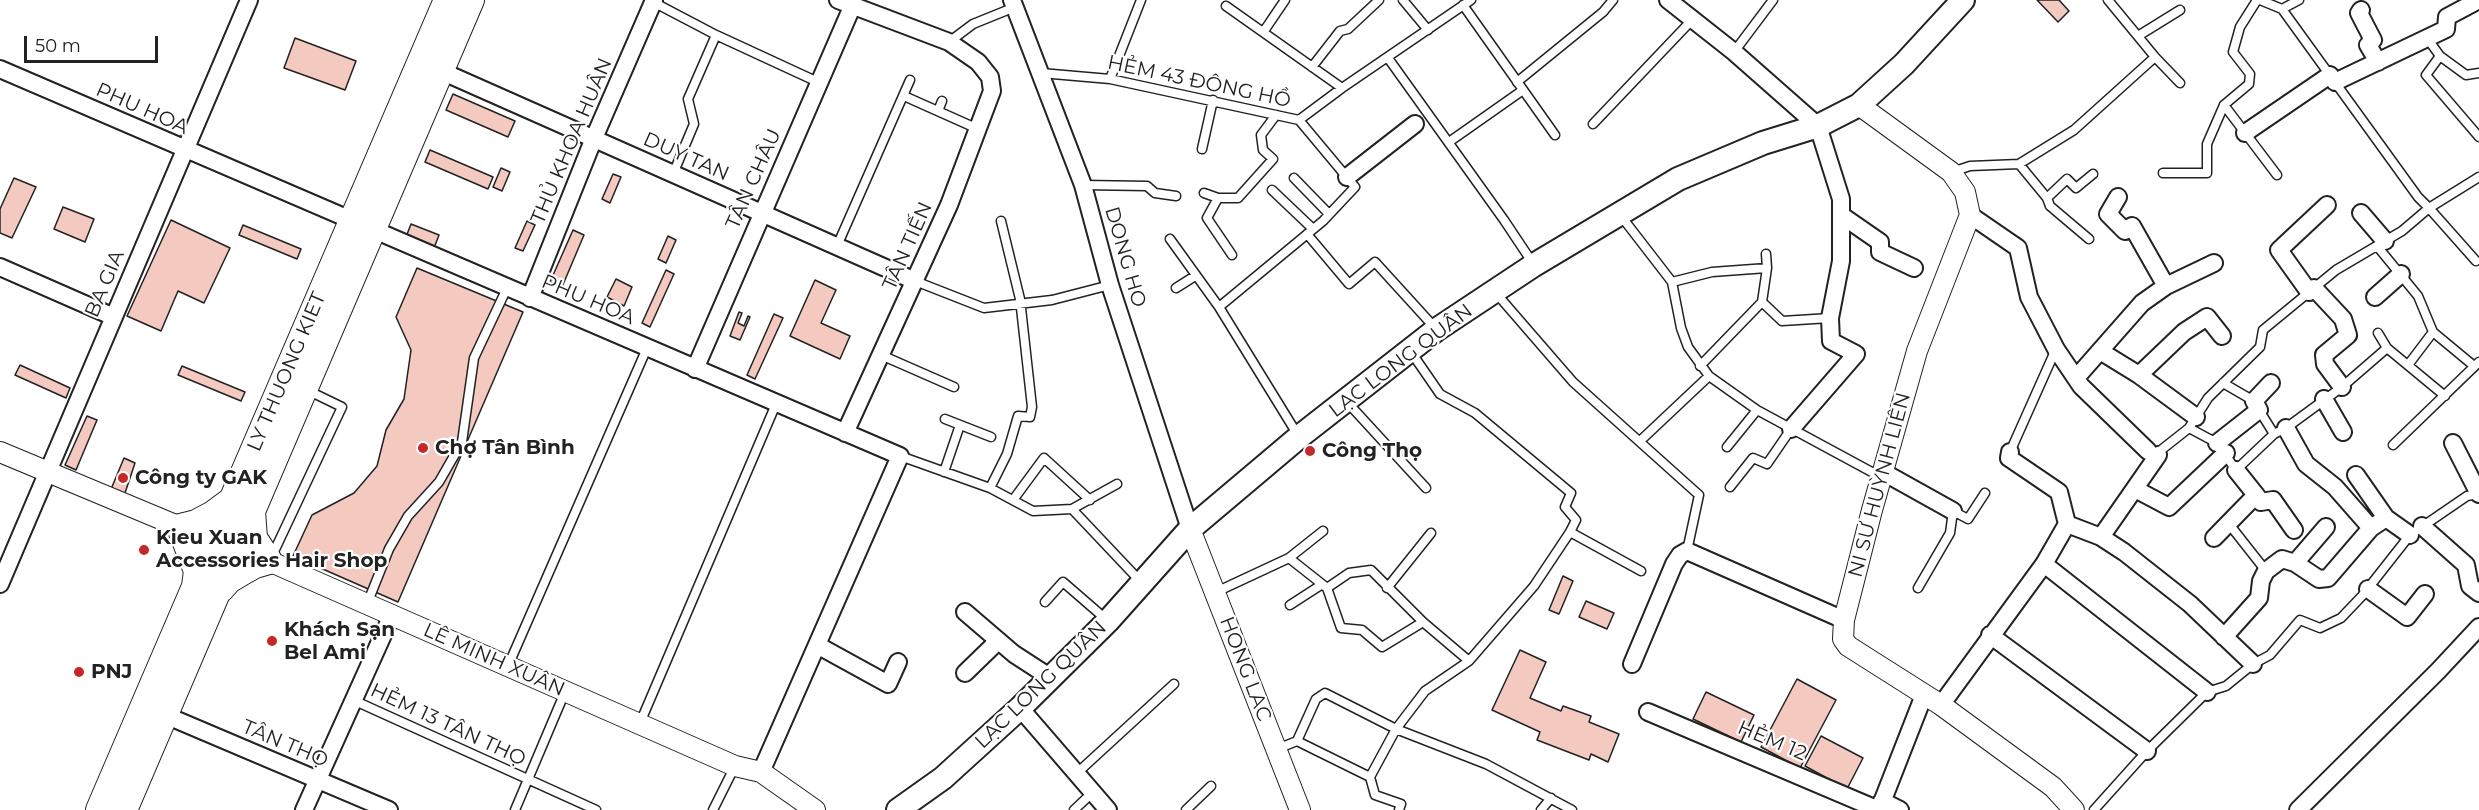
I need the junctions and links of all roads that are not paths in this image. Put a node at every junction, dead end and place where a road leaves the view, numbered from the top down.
1 (249, 0) edge
2 (447, 0) edge
3 (471, 0) edge
4 (1142, 0) edge
5 (1285, 0) edge
6 (1378, 0) edge
7 (1403, 0) edge
8 (1613, 0) edge
9 (1668, 0) edge
10 (1773, 0) edge
11 (1964, 0) edge
12 (2108, 0) edge
13 (2259, 0) edge
14 (2299, 0) edge
15 (2479, 0) edge
16 (654, 1) edge
17 (1467, 2) edge
18 (845, 3) edge
19 (1013, 3) edge
20 (1226, 6) dead end
21 (2282, 9) junction
22 (2180, 10) dead end
23 (2361, 10) dead end
24 (1692, 20) junction
25 (1428, 30) junction
26 (1264, 32) junction
27 (716, 35) junction
28 (2138, 36) junction
29 (2427, 38) junction
30 (949, 42) junction
31 (1734, 52) junction
32 (2440, 56) junction
33 (2155, 57) junction
34 (1388, 58) junction
35 (2378, 62) junction
36 (1312, 67) junction
37 (0, 69) edge
38 (441, 70) junction
39 (1041, 73) junction
40 (2479, 73) edge
41 (1110, 79) junction
42 (2333, 79) junction
43 (910, 80) dead end
44 (1517, 82) junction
45 (820, 83) junction
46 (2180, 83) dead end
47 (1342, 88) junction
48 (1523, 90) junction
49 (904, 96) junction
50 (1213, 100) junction
51 (942, 101) dead end
52 (1859, 105) junction
53 (2224, 105) junction
54 (938, 111) junction
55 (1276, 115) junction
56 (1299, 120) junction
57 (1415, 124) dead end
58 (1593, 124) dead end
59 (1818, 126) junction
60 (978, 129) junction
61 (2246, 133) junction
62 (1554, 135) dead end
63 (2479, 137) edge
64 (594, 138) junction
65 (1449, 142) junction
66 (1202, 149) dead end
67 (185, 150) junction
68 (2019, 164) junction
69 (1951, 172) junction
70 (2163, 173) dead end
71 (673, 174) junction
72 (2093, 174) dead end
73 (2277, 175) dead end
74 (2479, 177) edge
75 (1294, 178) dead end
76 (1351, 182) junction
77 (1083, 185) junction
78 (1272, 190) dead end
79 (1204, 193) dead end
80 (1176, 196) dead end
81 (2118, 197) dead end
82 (1218, 198) junction
83 (2047, 198) junction
84 (2326, 205) dead end
85 (2429, 208) junction
86 (761, 213) junction
87 (1619, 213) junction
88 (2361, 213) dead end
89 (1329, 214) junction
90 (1970, 214) junction
91 (1841, 215) junction
92 (1001, 221) dead end
93 (362, 226) junction
94 (1310, 232) junction
95 (1170, 239) dead end
96 (2088, 239) dead end
97 (2381, 244) junction
98 (837, 246) junction
99 (1766, 254) dead end
100 (1232, 255) dead end
101 (2476, 261) dead end
102 (2214, 263) dead end
103 (1534, 265) junction
104 (0, 267) edge
105 (1767, 268) junction
106 (1914, 268) dead end
107 (2401, 274) junction
108 (1195, 276) junction
109 (915, 281) junction
110 (1672, 282) junction
111 (1110, 285) junction
112 (2166, 286) junction
113 (507, 288) junction
114 (1176, 288) dead end
115 (2311, 290) junction
116 (1494, 291) junction
117 (2375, 297) dead end
118 (530, 298) junction
119 (1021, 303) junction
120 (1762, 303) junction
121 (1219, 308) junction
122 (114, 317) junction
123 (1830, 318) junction
124 (1436, 330) junction
125 (2433, 332) junction
126 (2378, 333) dead end
127 (2222, 336) dead end
128 (647, 348) junction
129 (2387, 348) junction
130 (2056, 349) junction
131 (1410, 350) junction
132 (2100, 351) junction
133 (881, 355) junction
134 (2477, 364) edge
135 (1700, 366) junction
136 (2408, 366) junction
137 (695, 369) junction
138 (2139, 375) junction
139 (1709, 376) junction
140 (2076, 378) junction
141 (2223, 383) junction
142 (2271, 383) dead end
143 (954, 387) dead end
144 (2342, 387) junction
145 (304, 389) junction
146 (2445, 396) junction
147 (2324, 399) junction
148 (1347, 402) junction
149 (776, 404) junction
150 (2256, 406) junction
151 (1757, 410) junction
152 (945, 419) dead end
153 (2192, 422) junction
154 (960, 425) junction
155 (1791, 429) junction
156 (2280, 431) junction
157 (2343, 432) dead end
158 (845, 433) junction
159 (991, 437) dead end
160 (1299, 437) junction
161 (1640, 441) junction
162 (2453, 443) dead end
163 (2393, 444) dead end
164 (1727, 447) dead end
165 (2222, 448) junction
166 (0, 452) edge
167 (2010, 452) joint
168 (2153, 453) junction
169 (900, 456) junction
170 (2236, 470) junction
171 (944, 472) junction
172 (47, 473) junction
173 (1882, 474) junction
174 (2356, 475) dead end
175 (1117, 484) dead end
176 (1730, 487) dead end
177 (990, 488) junction
178 (1426, 488) dead end
179 (2135, 489) junction
180 (1985, 493) dead end
181 (2479, 494) edge
182 (2256, 495) junction
183 (1013, 500) junction
184 (1090, 500) junction
185 (242, 505) junction
186 (1072, 509) junction
187 (1953, 511) junction
188 (2386, 518) junction
189 (2067, 524) junction
190 (2229, 524) junction
191 (180, 527) junction
192 (2326, 527) dead end
193 (2371, 528) junction
194 (1190, 529) junction
195 (2294, 530) dead end
196 (1323, 531) dead end
197 (2416, 531) junction
198 (1570, 532) junction
199 (1431, 533) dead end
200 (2101, 537) junction
201 (2214, 538) dead end
202 (226, 544) junction
203 (1687, 551) junction
204 (1289, 558) junction
205 (269, 561) junction
206 (2295, 563) junction
207 (2044, 564) junction
208 (1641, 571) dead end
209 (2266, 571) junction
210 (1141, 582) junction
211 (0, 584) edge
212 (1324, 587) junction
213 (1387, 588) junction
214 (1918, 588) dead end
215 (2368, 589) junction
216 (206, 590) junction
217 (1216, 592) junction
218 (2479, 593) edge
219 (2425, 594) dead end
220 (1046, 602) dead end
221 (366, 604) junction
222 (1290, 605) dead end
223 (965, 612) dead end
224 (392, 615) junction
225 (1844, 620) junction
226 (1108, 621) junction
227 (1423, 622) junction
228 (2479, 627) edge
229 (1990, 635) junction
230 (2224, 637) junction
231 (998, 641) junction
232 (817, 645) junction
233 (1469, 661) junction
234 (898, 662) dead end
235 (1632, 664) dead end
236 (2253, 664) junction
237 (508, 666) junction
238 (965, 673) dead end
239 (1051, 678) junction
240 (1174, 684) dead end
241 (565, 692) junction
242 (2207, 692) junction
243 (1924, 694) junction
244 (353, 700) junction
245 (1941, 705) junction
246 (1020, 708) junction
247 (1648, 712) dead end
248 (165, 715) junction
249 (639, 724) junction
250 (1396, 729) junction
251 (1297, 741) junction
252 (1276, 749) junction
253 (2146, 751) junction
254 (735, 766) junction
255 (761, 772) junction
256 (1076, 775) junction
257 (1371, 777) junction
258 (317, 780) junction
259 (528, 781) junction
260 (1211, 786) dead end
261 (1092, 793) junction
262 (1551, 798) junction
263 (1880, 807) edge
264 (99, 810) edge
265 (124, 810) edge
266 (304, 810) edge
267 (389, 810) edge
268 (515, 810) edge
269 (596, 810) edge
270 (713, 810) edge
271 (815, 810) edge
272 (898, 810) edge
273 (1074, 810) edge
274 (1108, 810) edge
275 (1186, 810) edge
276 (1300, 810) edge
277 (1399, 810) edge
278 (1541, 810) edge
279 (1572, 810) edge
280 (1900, 810) edge
281 (2074, 810) edge
282 (2094, 810) edge
283 (2298, 810) edge

1 - 67 street, BA GIA
2 - 93 main road, LY THUONG KIET
3 - 38 main road, LY THUONG KIET
4 - 41 lane
5 - 26 lane
6 - 36 lane
7 - 25 lane
8 - 44 lane
9 - 24 street
10 - 31 lane
11 - 52 main road, LẠC LONG QUÂN
12 - 28 lane
13 - 21 lane
13 - 53 lane
14 - 21 lane
15 - 29 street
16 - 27 lane
16 - 64 street, THỦ KHOA HUÂN
17 - 25 lane
17 - 44 lane
18 - 30 street
18 - 45 street, TÂN CHÂU
19 - 30 lane
19 - 39 street, DONG HO
20 - 26 lane
21 - 42 lane
22 - 28 lane
23 - 35 street
24 - 31 street
24 - 58 lane
25 - 34 lane
26 - 36 lane
27 - 45 lane
27 - 71 lane
28 - 33 lane
29 - 32 lane
29 - 35 street
30 - 60 street, TÂN TIẾN
31 - 59 street
32 - 40 lane
32 - 63 lane
33 - 46 lane
33 - 68 lane
34 - 47 lane
34 - 65 lane
35 - 42 street
36 - 47 lane
37 - 67 street, PHU HOA
38 - 64 street, DUY TAN
38 - 93 main road, LY THUONG KIET
39 - 41 lane, HẺM 43 ĐÔNG HỒ
39 - 77 street, DONG HO
41 - 50 lane, HẺM 43 ĐÔNG HỒ
42 - 61 street
42 - 85 lane
43 - 49 lane
44 - 48 lane
45 - 86 street, TÂN CHÂU
47 - 56 lane
48 - 62 lane
48 - 65 lane
49 - 54 lane
49 - 98 lane
50 - 55 lane, HẺM 43 ĐÔNG HỒ
50 - 66 lane
51 - 54 lane
52 - 59 main road, LẠC LONG QUÂN
52 - 69 street
53 - 61 lane
53 - 70 lane
54 - 60 lane
55 - 56 lane, HẺM 43 ĐÔNG HỒ
55 - 82 lane
56 - 76 lane, HẺM 43 ĐÔNG HỒ
57 - 76 street
59 - 87 main road, LẠC LONG QUÂN
59 - 91 street
60 - 109 street, TÂN TIẾN
61 - 73 lane
64 - 71 street, DUY TAN
64 - 118 street, THỦ KHOA HUÂN
65 - 103 lane
67 - 93 street, PHU HOA
67 - 122 street, BA GIA
68 - 69 lane
68 - 83 lane
69 - 90 street
71 - 86 street, DUY TAN
72 - 83 lane
74 - 85 lane
75 - 89 lane
76 - 89 lane
77 - 80 lane
77 - 111 street, DONG HO
78 - 94 lane
79 - 82 lane
81 - 112 street
82 - 100 lane
83 - 96 lane
84 - 115 street
85 - 97 lane
85 - 101 lane
86 - 98 street, DUY TAN
86 - 137 street, TÂN CHÂU
87 - 103 main road, LẠC LONG QUÂN
87 - 110 lane
88 - 97 street
89 - 94 lane
90 - 130 street
90 - 173 street, NI SƯ HUỲNH LIÊN
91 - 106 street
91 - 123 street
92 - 119 lane
93 - 113 street, PHU HOA
93 - 145 main road, LY THUONG KIET
93 - 185 main road, LY THUONG KIET
94 - 121 lane
94 - 124 lane
95 - 108 lane
97 - 107 lane
97 - 115 lane
98 - 109 street, DUY TAN
99 - 105 lane
102 - 112 street
103 - 116 main road, LẠC LONG QUÂN
104 - 122 street
105 - 110 lane
105 - 120 lane
107 - 117 street
107 - 125 lane
108 - 114 lane
108 - 121 lane
109 - 119 lane
109 - 133 street, TÂN TIẾN
110 - 135 lane
111 - 119 lane
111 - 194 street, DONG HO
112 - 132 street
113 - 118 street, PHU HOA
113 - 221 lane
115 - 141 lane
115 - 144 street
116 - 124 main road, LẠC LONG QUÂN
116 - 161 lane
118 - 128 street, PHU HOA
119 - 177 lane
120 - 123 lane
120 - 135 lane
121 - 160 lane
122 - 172 street, BA GIA
123 - 155 street
124 - 131 main road, LẠC LONG QUÂN
125 - 134 lane
125 - 136 lane
126 - 129 lane
127 - 138 street
128 - 137 street, PHU HOA
128 - 237 lane
129 - 136 lane
129 - 144 lane
130 - 140 street
130 - 167 lane
131 - 148 main road, LẠC LONG QUÂN
131 - 198 lane
132 - 138 street
132 - 140 street
133 - 143 lane
133 - 158 street, TÂN TIẾN
134 - 146 lane
135 - 139 lane
136 - 146 lane
137 - 149 street, PHU HOA
138 - 153 street
139 - 151 lane
139 - 161 lane
140 - 168 street
141 - 150 lane
141 - 153 lane
142 - 150 street
144 - 147 lane
145 - 185 main road, LY THUONG KIET
145 - 205 lane
146 - 163 lane
147 - 156 lane
147 - 157 street
148 - 160 main road, LẠC LONG QUÂN
148 - 178 lane
149 - 158 street, PHU HOA
149 - 249 lane
150 - 156 lane
150 - 165 street
151 - 155 lane
151 - 164 lane
152 - 154 lane
153 - 165 lane
153 - 168 lane
154 - 159 lane
154 - 171 lane
155 - 173 lane
155 - 176 lane
156 - 170 lane
156 - 193 street
158 - 169 street, PHU HOA
160 - 194 main road, LẠC LONG QUÂN
161 - 203 lane
162 - 181 street
165 - 170 lane
165 - 179 street
166 - 172 street, LÊ MINH XUÂN
167 - 189 street
168 - 179 street
169 - 171 lane, PHU HOA
169 - 232 street
170 - 182 street
171 - 177 lane, PHU HOA
172 - 191 street, LÊ MINH XUÂN
172 - 211 street, BA GIA
173 - 187 street
173 - 225 street, NI SƯ HUỲNH LIÊN
174 - 188 street
175 - 184 lane
177 - 183 lane, PHU HOA
179 - 200 street
180 - 187 lane
181 - 197 lane
182 - 190 street
182 - 195 street
183 - 184 lane
183 - 186 lane, PHU HOA
184 - 186 lane
185 - 191 main road
185 - 202 main road, LY THUONG KIET
185 - 205 main road
186 - 210 lane
187 - 214 lane
188 - 193 street
188 - 197 street
189 - 200 street
189 - 207 street
190 - 201 street
190 - 209 lane
191 - 202 street, LÊ MINH XUÂN
191 - 216 main road
192 - 206 street
193 - 206 street
194 - 210 main road, LẠC LONG QUÂN
194 - 217 street, HONG LAC
196 - 204 lane
197 - 215 lane
197 - 218 street
198 - 208 lane
198 - 233 lane
199 - 213 lane
200 - 230 street
202 - 205 street, LÊ MINH XUÂN
202 - 216 main road, LY THUONG KIET
203 - 225 street
203 - 235 street
204 - 212 lane
204 - 217 lane
205 - 216 main road
205 - 221 street, LÊ MINH XUÂN
206 - 209 street
207 - 229 street
207 - 242 street
209 - 230 street
210 - 226 main road, LẠC LONG QUÂN
212 - 213 lane
212 - 222 lane
212 - 227 lane
213 - 227 lane
215 - 219 street
215 - 236 lane
216 - 248 main road, LY THUONG KIET
216 - 264 main road, LY THUONG KIET
217 - 252 street, HONG LAC
220 - 226 lane
221 - 224 street, LÊ MINH XUÂN
223 - 231 street
224 - 237 street, LÊ MINH XUÂN
224 - 244 street
225 - 243 street, NI SƯ HUỲNH LIÊN
226 - 239 main road, LẠC LONG QUÂN
227 - 233 lane
228 - 283 street
229 - 245 street
229 - 253 street
230 - 236 street
231 - 238 street
231 - 239 street
232 - 234 street
232 - 255 street
233 - 250 lane
236 - 242 lane
237 - 241 street, LÊ MINH XUÂN
239 - 246 main road, LẠC LONG QUÂN
240 - 256 lane
241 - 249 street, LÊ MINH XUÂN
241 - 259 lane
242 - 253 lane
243 - 245 street, NI SƯ HUỲNH LIÊN
243 - 263 street
244 - 258 street
244 - 259 lane, HẺM 13 TÂN THỌ
245 - 281 street, NI SƯ HUỲNH LIÊN
246 - 256 street
246 - 272 main road, LẠC LONG QUÂN
247 - 263 street, HẺM 12
248 - 258 street, TÂN THỌ
248 - 265 main road, LY THUONG KIET
249 - 254 street, LÊ MINH XUÂN
250 - 251 lane
250 - 257 lane
250 - 262 lane
251 - 252 lane
251 - 257 lane
252 - 276 street, HONG LAC
253 - 282 lane
254 - 255 street, LÊ MINH XUÂN
254 - 270 lane
255 - 271 street, LÊ MINH XUÂN
256 - 261 street
257 - 277 lane
258 - 266 street
258 - 267 street, TÂN THỌ
259 - 268 lane
259 - 269 lane, HẺM 13 TÂN THỌ
260 - 275 lane
261 - 273 lane
261 - 274 street
262 - 278 lane
262 - 279 lane
263 - 280 street, HẺM 12

